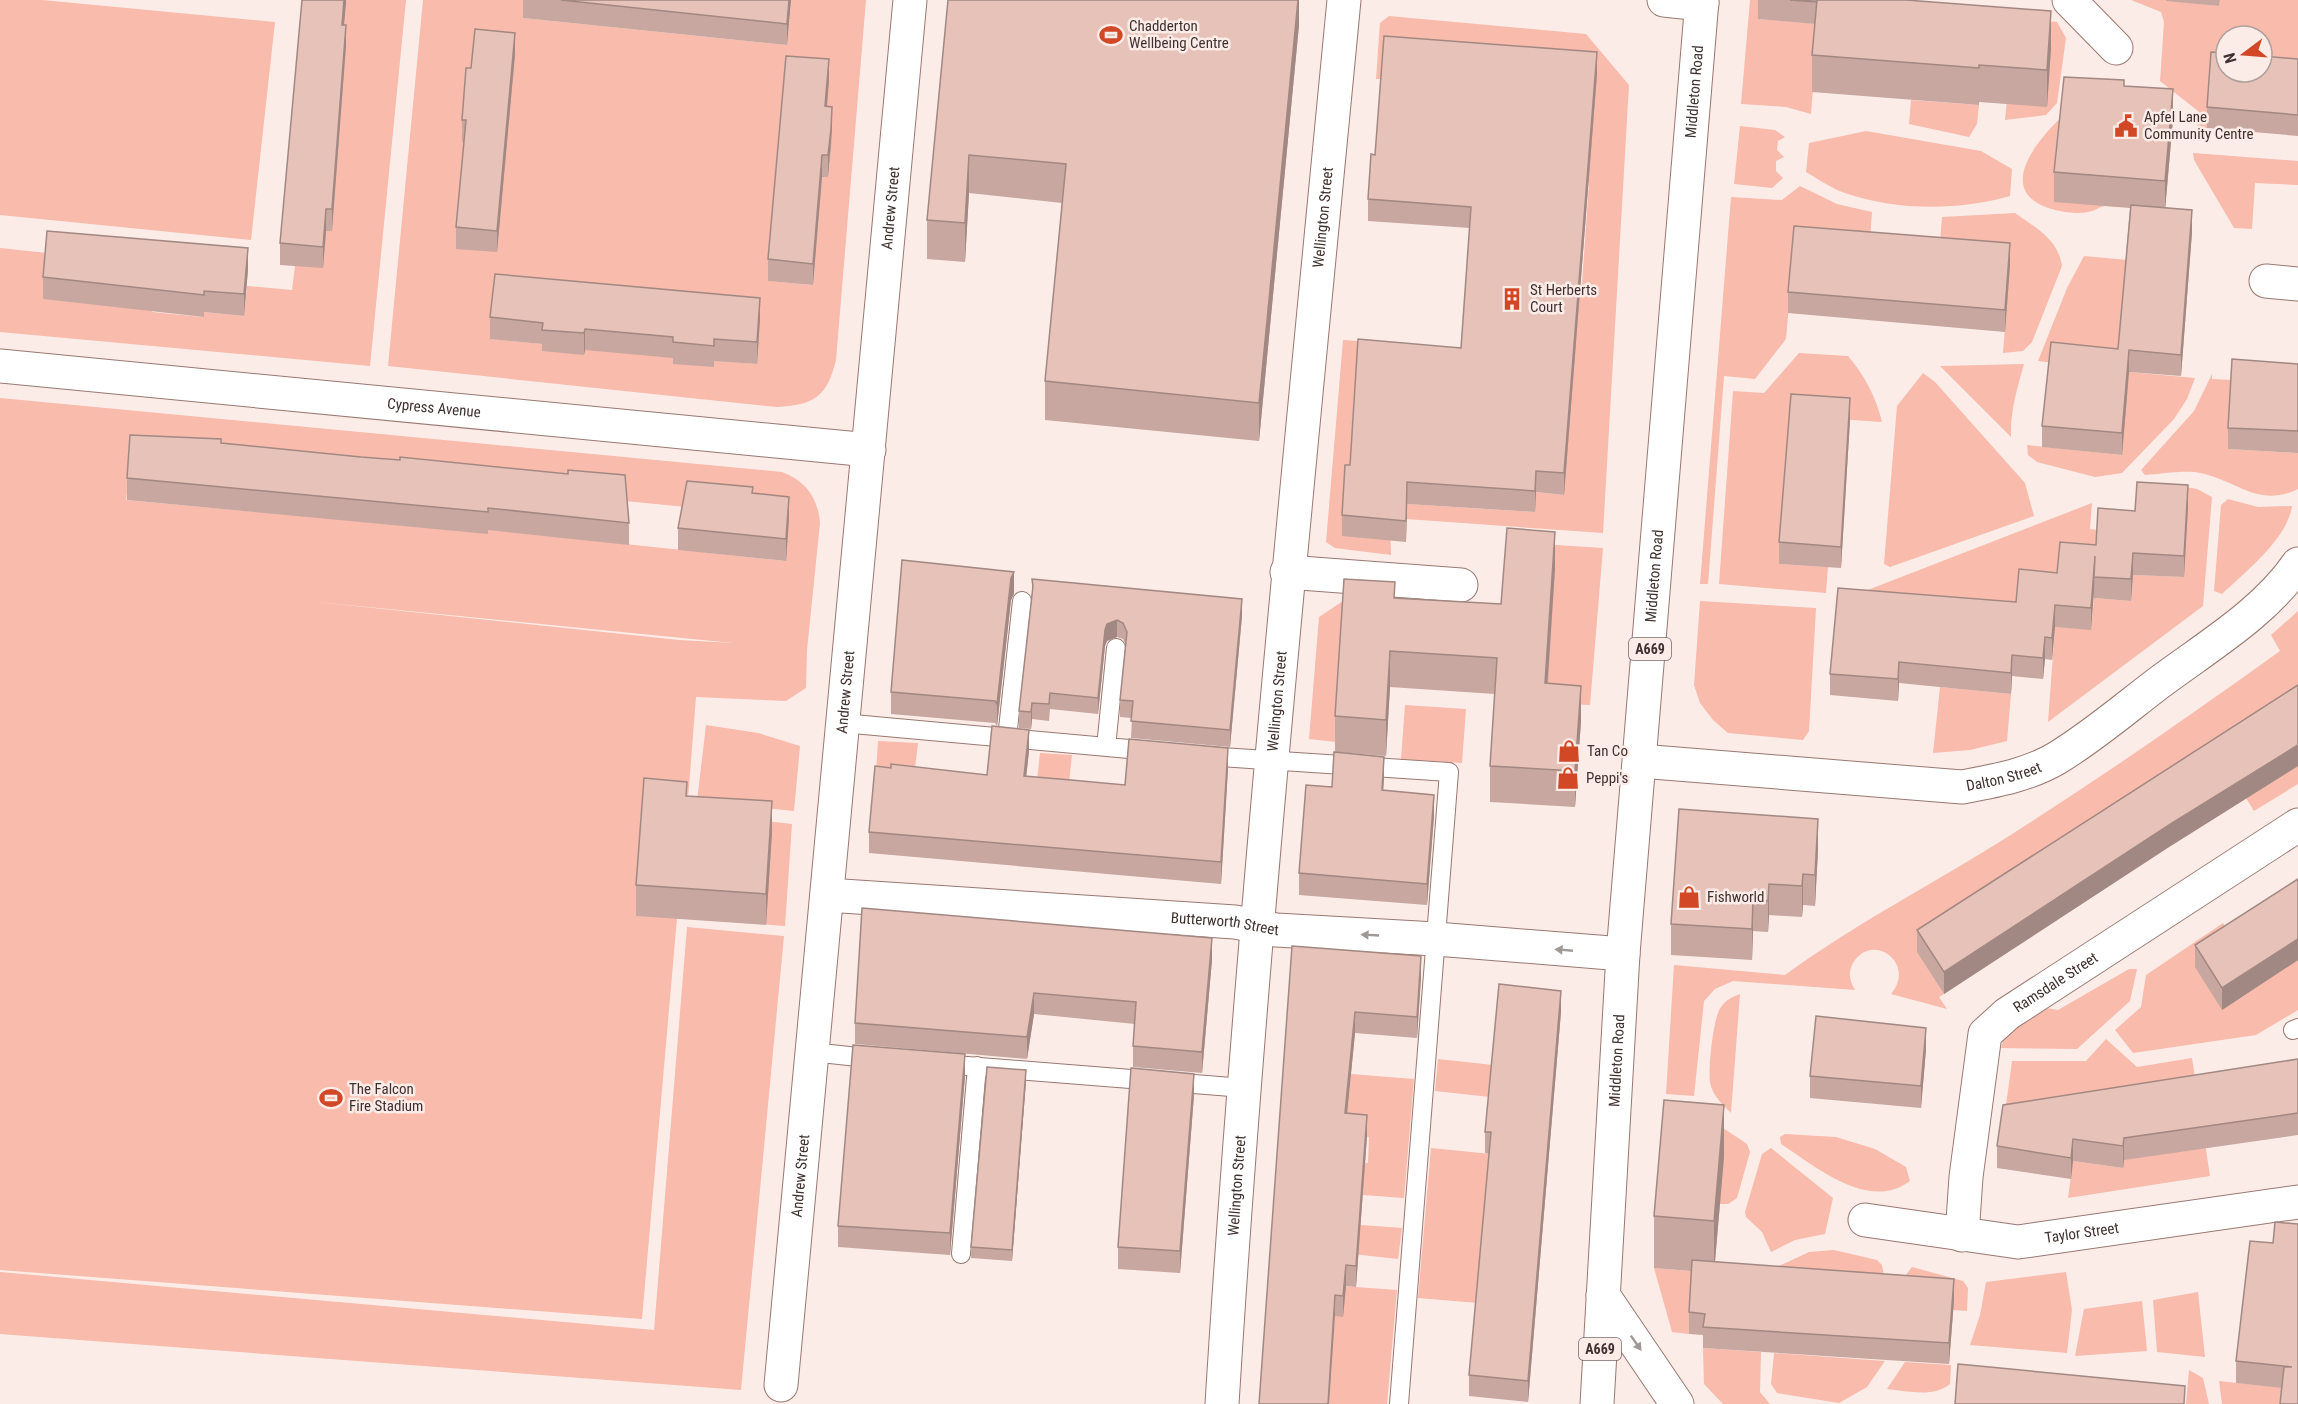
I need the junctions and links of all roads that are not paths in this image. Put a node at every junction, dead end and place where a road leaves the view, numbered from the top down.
1 (910, 0) edge
2 (1344, 0) edge
3 (1664, 0) edge
4 (2069, 0) edge
5 (1702, 2) edge
6 (2116, 48) dead end
7 (2266, 281) dead end
8 (2298, 284) edge
9 (0, 366) edge
10 (869, 450) junction
11 (2298, 564) edge
12 (1287, 572) junction
13 (1461, 585) dead end
14 (1022, 601) dead end
15 (1116, 648) dead end
16 (842, 723) junction
17 (1007, 738) junction
18 (1106, 747) junction
19 (1164, 752) edge
20 (1187, 754) edge
21 (1640, 761) junction
22 (1270, 762) junction
23 (2298, 825) edge
24 (826, 895) junction
25 (1256, 924) junction
26 (1436, 939) junction
27 (1623, 954) junction
28 (812, 1052) junction
29 (897, 1060) edge
30 (920, 1062) edge
31 (977, 1066) junction
32 (1244, 1088) junction
33 (2298, 1202) edge
34 (1865, 1220) dead end
35 (1962, 1235) junction
36 (961, 1254) dead end
37 (1603, 1295) junction
38 (781, 1385) dead end
39 (1222, 1404) edge
40 (1399, 1404) edge
41 (1597, 1404) edge
42 (1677, 1404) edge

1 - 10 street, Andrew Street
2 - 12 street, Wellington Street
3 - 5 street
4 - 6 street
5 - 21 street, Middleton Road / A669
7 - 8 street
9 - 10 street, Cypress Avenue
10 - 16 street, Andrew Street
11 - 21 street, Dalton Street
12 - 13 street
12 - 22 street, Wellington Street
14 - 17 lane
15 - 18 lane
16 - 17 lane
16 - 24 street, Andrew Street
17 - 18 lane
18 - 19 lane
20 - 22 lane
21 - 27 street, Middleton Road / A669
22 - 25 street, Wellington Street
22 - 26 lane
23 - 35 street, Ramsdale Street
24 - 25 street, Butterworth Street
24 - 28 street, Andrew Street
26 -> 25 street, Butterworth Street
25 - 32 street, Wellington Street
27 -> 26 street, Butterworth Street
26 - 40 lane
27 - 37 street, Middleton Road / A669
28 - 29 lane
28 - 38 street, Andrew Street
30 - 31 lane
31 - 32 lane
31 - 36 lane
32 - 39 street, Wellington Street
33 - 35 street, Taylor Street
34 - 35 street, Taylor Street
37 - 41 street, Middleton Road / A669
37 -> 42 street

